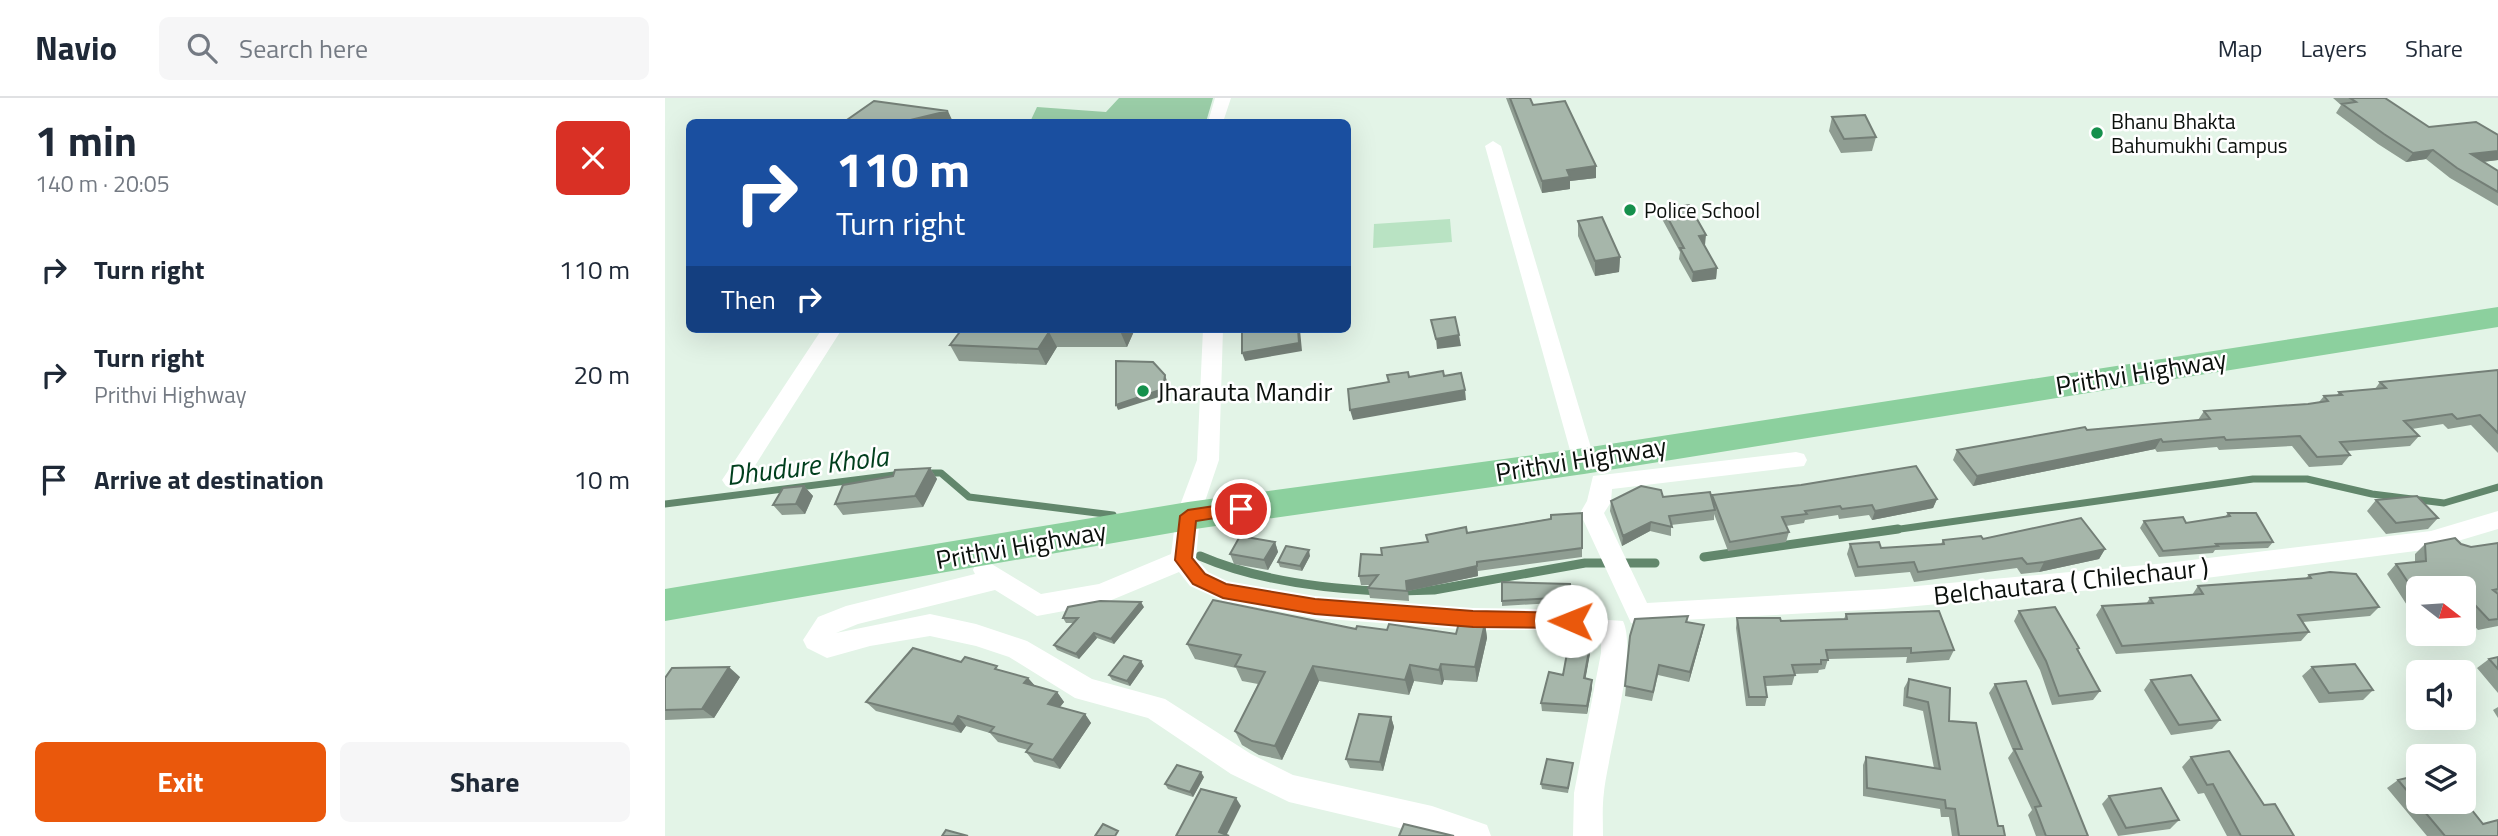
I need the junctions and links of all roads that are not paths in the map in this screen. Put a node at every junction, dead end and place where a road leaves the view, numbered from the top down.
1 (1223, 98) edge
2 (1217, 119) edge
3 (1493, 146) dead end
4 (2498, 317) edge
5 (829, 333) edge
6 (1213, 333) edge
7 (1796, 460) dead end
8 (1584, 461) junction
9 (734, 480) dead end
10 (1188, 516) junction
11 (2498, 520) edge
12 (966, 555) junction
13 (1183, 560) junction
14 (998, 579) junction
15 (665, 605) edge
16 (1617, 622) junction
17 (1476, 836) edge
18 (1588, 836) edge

1 - 2 street
3 - 8 street
4 - 8 highway, Prithvi Highway
5 - 9 street
6 - 10 street
7 - 16 street
8 - 10 highway, Prithvi Highway
10 - 12 highway, Prithvi Highway
10 - 13 street
11 - 16 street, Belchautara ( Chilechaur )
12 - 14 street
12 - 15 highway, Prithvi Highway
13 - 14 street
13 - 16 street, Belchautara ( Chilechaur )
14 - 17 street
16 - 18 street

